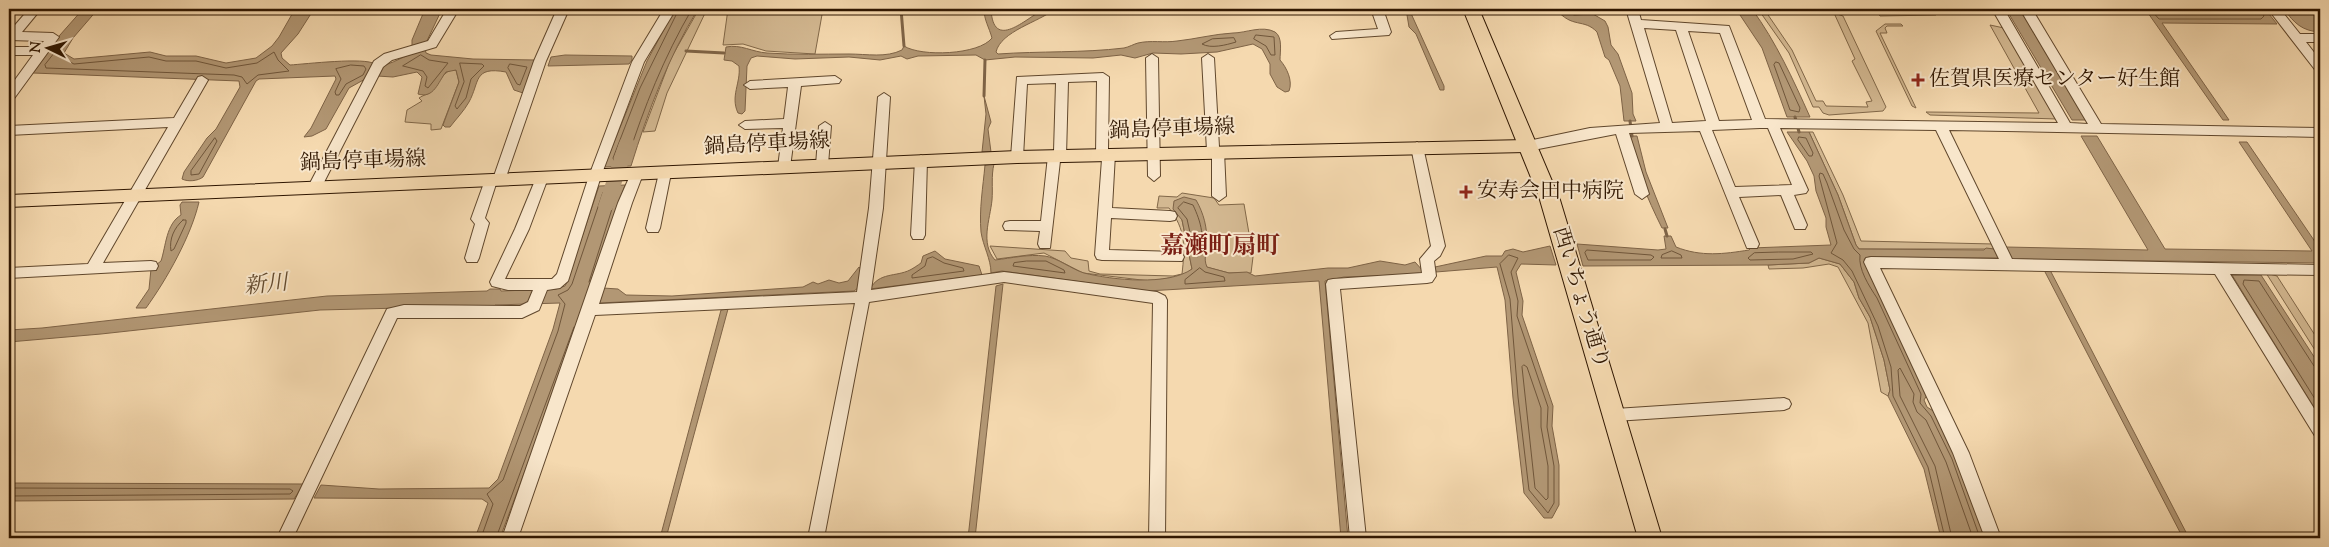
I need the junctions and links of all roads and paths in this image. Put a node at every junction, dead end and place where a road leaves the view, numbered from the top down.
1 (35, 9) edge
2 (453, 9) edge
3 (563, 9) edge
4 (670, 9) edge
5 (1377, 9) edge
6 (1471, 9) edge
7 (1632, 9) edge
8 (1998, 9) edge
9 (2026, 9) edge
10 (2274, 9) edge
11 (1637, 24) junction
12 (1680, 28) junction
13 (10, 36) edge
14 (1336, 36) dead end
15 (2296, 38) junction
16 (2320, 38) edge
17 (46, 47) junction
18 (9, 51) edge
19 (1152, 58) dead end
20 (1208, 58) dead end
21 (2320, 68) edge
22 (1062, 79) junction
23 (202, 80) dead end
24 (836, 80) dead end
25 (795, 83) junction
26 (750, 85) dead end
27 (9, 97) edge
28 (884, 98) dead end
29 (177, 122) junction
30 (790, 122) junction
31 (1766, 124) junction
32 (1809, 124) joint
33 (745, 125) dead end
34 (1940, 125) junction
35 (825, 126) dead end
36 (1709, 126) junction
37 (1667, 127) junction
38 (2066, 127) junction
39 (2097, 128) junction
40 (1621, 129) junction
41 (9, 130) edge
42 (2320, 132) edge
43 (1528, 146) junction
44 (1417, 148) junction
45 (1215, 151) junction
46 (1155, 153) junction
47 (1106, 154) junction
48 (1057, 156) junction
49 (1017, 157) junction
50 (921, 160) junction
51 (880, 162) junction
52 (822, 165) junction
53 (784, 167) junction
54 (665, 173) junction
55 (636, 174) junction
56 (595, 176) junction
57 (1154, 176) dead end
58 (542, 178) junction
59 (495, 180) junction
60 (315, 187) junction
61 (1785, 190) junction
62 (1731, 192) junction
63 (135, 194) junction
64 (1642, 194) dead end
65 (1218, 196) dead end
66 (9, 201) edge
67 (1105, 213) junction
68 (1170, 216) dead end
69 (1800, 225) dead end
70 (1010, 226) dead end
71 (1047, 226) junction
72 (653, 228) dead end
73 (918, 235) dead end
74 (1045, 244) dead end
75 (1752, 244) dead end
76 (1176, 257) dead end
77 (472, 258) dead end
78 (2008, 264) junction
79 (151, 266) dead end
80 (2219, 268) junction
81 (92, 269) junction
82 (2320, 270) edge
83 (9, 273) edge
84 (542, 286) junction
85 (862, 296) junction
86 (590, 310) junction
87 (1784, 404) dead end
88 (1615, 415) junction
89 (2320, 431) edge
90 (285, 538) edge
91 (510, 538) edge
92 (816, 538) edge
93 (1157, 538) edge
94 (1358, 538) edge
95 (1650, 538) edge
96 (1993, 538) edge

1 - 13 street
2 - 60 street
3 - 59 street
4 - 56 street
5 - 14 street
6 - 43 highway, 西いちょう通り
7 - 11 street
8 - 38 street
9 - 39 street
10 - 15 street
11 - 12 street
11 - 37 street
12 - 31 street
12 - 36 street
13 - 17 street
15 - 16 street
15 - 21 street
17 - 18 street
17 - 27 street
19 - 46 street
20 - 45 street
22 - 47 street
22 - 48 street
22 - 49 street
23 - 29 street
24 - 25 street
25 - 26 street
25 - 30 street
28 - 51 street
29 - 41 street
29 - 63 street
30 - 33 street
30 - 53 street
31 - 32 street
31 - 36 street
31 - 61 street
32 - 34 street
34 - 38 street
34 - 78 street
35 - 52 street
36 - 37 street
36 - 62 street
37 - 40 street
38 - 39 street
39 - 42 street
40 - 43 street
40 - 64 street
43 - 44 main road, 鍋島停車場線
43 - 88 highway, 西いちょう通り
44 - 45 main road, 鍋島停車場線
44 - 94 street
45 - 46 main road, 鍋島停車場線
45 - 65 street
46 - 47 main road, 鍋島停車場線
46 - 57 street
47 - 48 main road, 鍋島停車場線
47 - 67 street
48 - 49 main road, 鍋島停車場線
48 - 71 street
49 - 50 main road, 鍋島停車場線
50 - 51 main road, 鍋島停車場線
50 - 73 street
51 - 52 main road, 鍋島停車場線
51 - 85 street
52 - 53 main road, 鍋島停車場線
53 - 54 main road, 鍋島停車場線
54 - 55 main road, 鍋島停車場線
54 - 72 street
55 - 56 main road, 鍋島停車場線
55 - 86 street
56 - 58 main road, 鍋島停車場線
56 - 84 street
58 - 59 main road, 鍋島停車場線
58 - 84 street
59 - 60 main road, 鍋島停車場線
59 - 77 street
60 - 63 main road, 鍋島停車場線
61 - 62 street
61 - 69 street
62 - 75 street
63 - 66 main road, 鍋島停車場線
63 - 81 street
67 - 68 street
67 - 76 street
70 - 71 street
71 - 74 street
78 - 80 street
78 - 96 street
79 - 81 street
80 - 82 street
80 - 89 street
81 - 83 street
84 - 90 street
85 - 86 street
85 - 92 street
85 - 93 street
86 - 91 street
87 - 88 street
88 - 95 highway, 西いちょう通り

